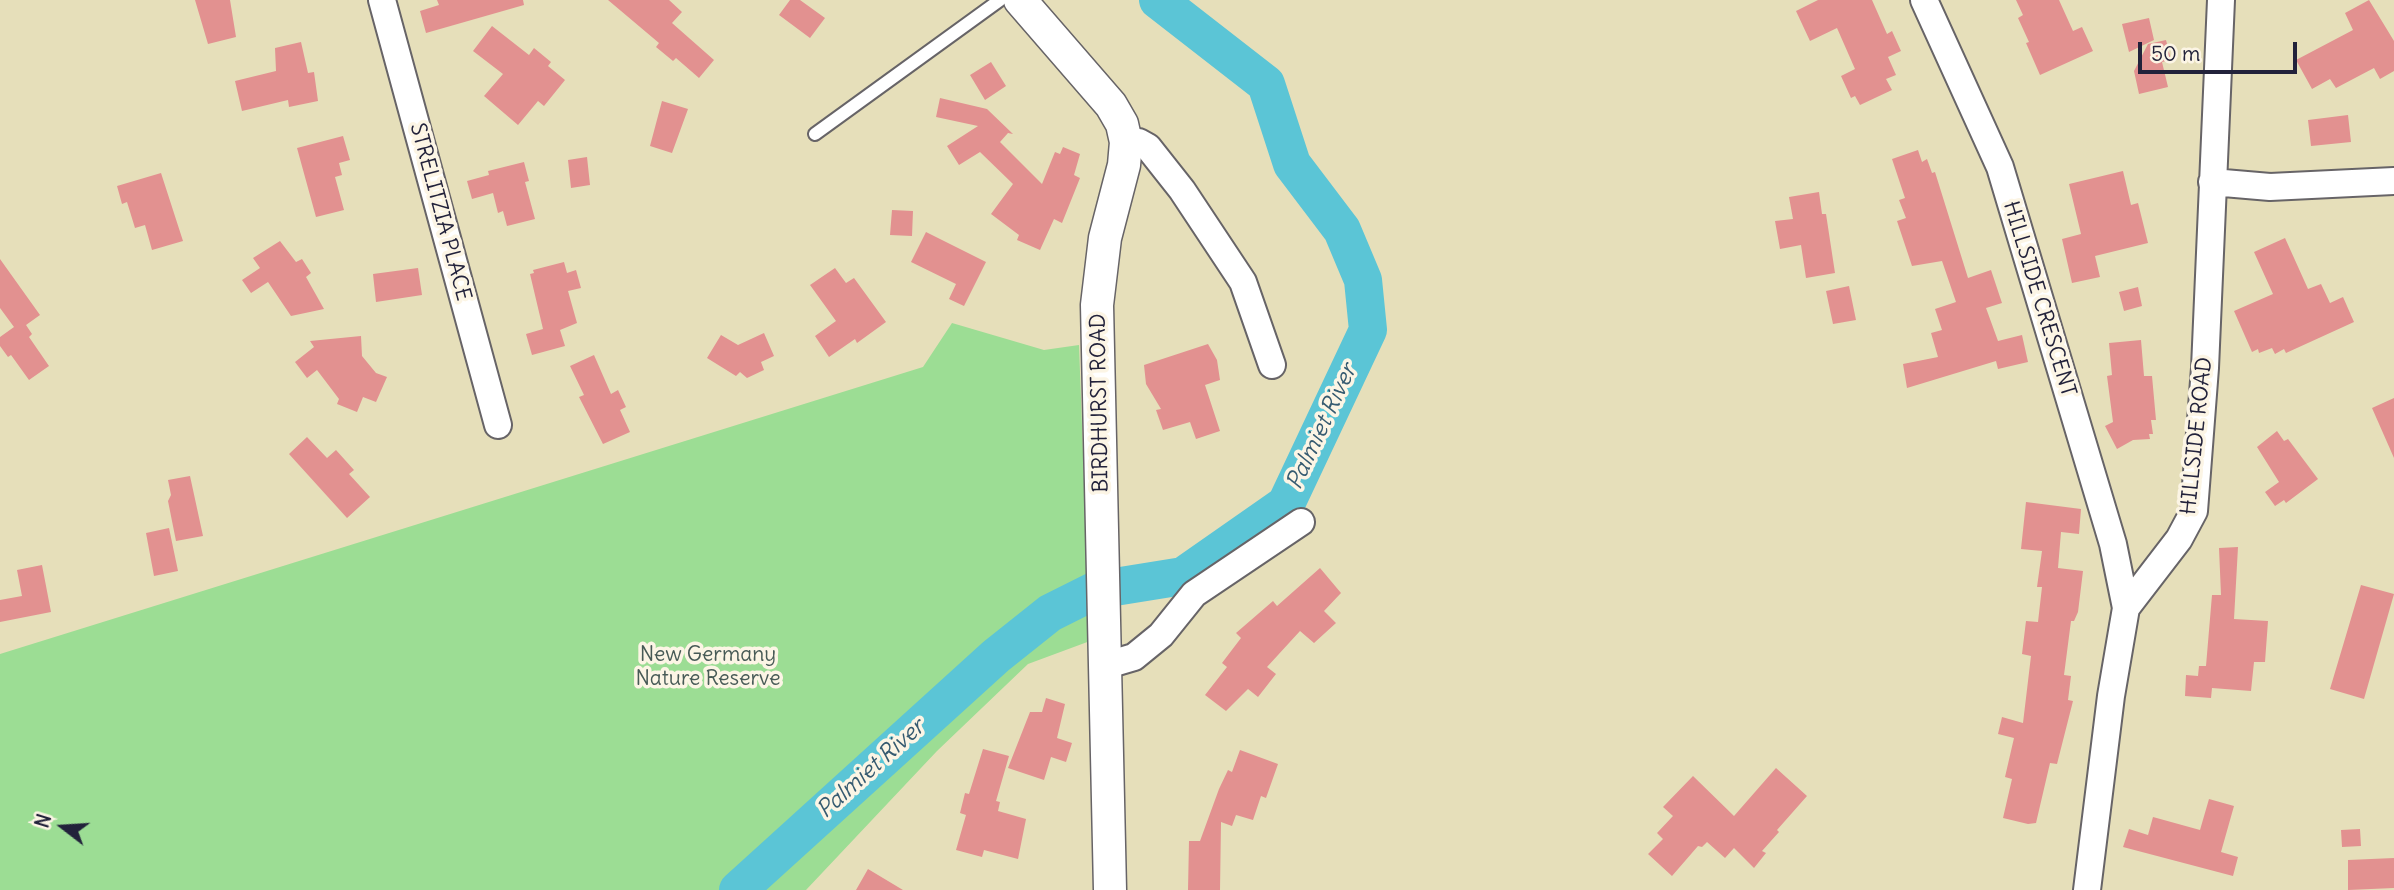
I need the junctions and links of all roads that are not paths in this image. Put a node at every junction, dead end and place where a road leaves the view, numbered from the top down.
1 (382, 0) edge
2 (1000, 0) edge
3 (1020, 0) edge
4 (1924, 0) edge
5 (2221, 0) edge
6 (816, 134) dead end
7 (1126, 142) junction
8 (2394, 181) edge
9 (2212, 182) junction
10 (1272, 365) dead end
11 (498, 425) dead end
12 (1301, 523) dead end
13 (2126, 608) junction
14 (1106, 653) junction
15 (1110, 890) edge
16 (2087, 890) edge

1 - 11 street, STRELITZIA PLACE
2 - 6 lane
3 - 7 street
4 - 13 street, HILLSIDE CRESCENT
5 - 9 street, HILLSIDE ROAD
7 - 10 street
7 - 14 street, BIRDHURST ROAD
8 - 9 street
9 - 13 street, HILLSIDE ROAD
12 - 14 street
13 - 16 street, HILLSIDE ROAD
14 - 15 street, BIRDHURST ROAD

